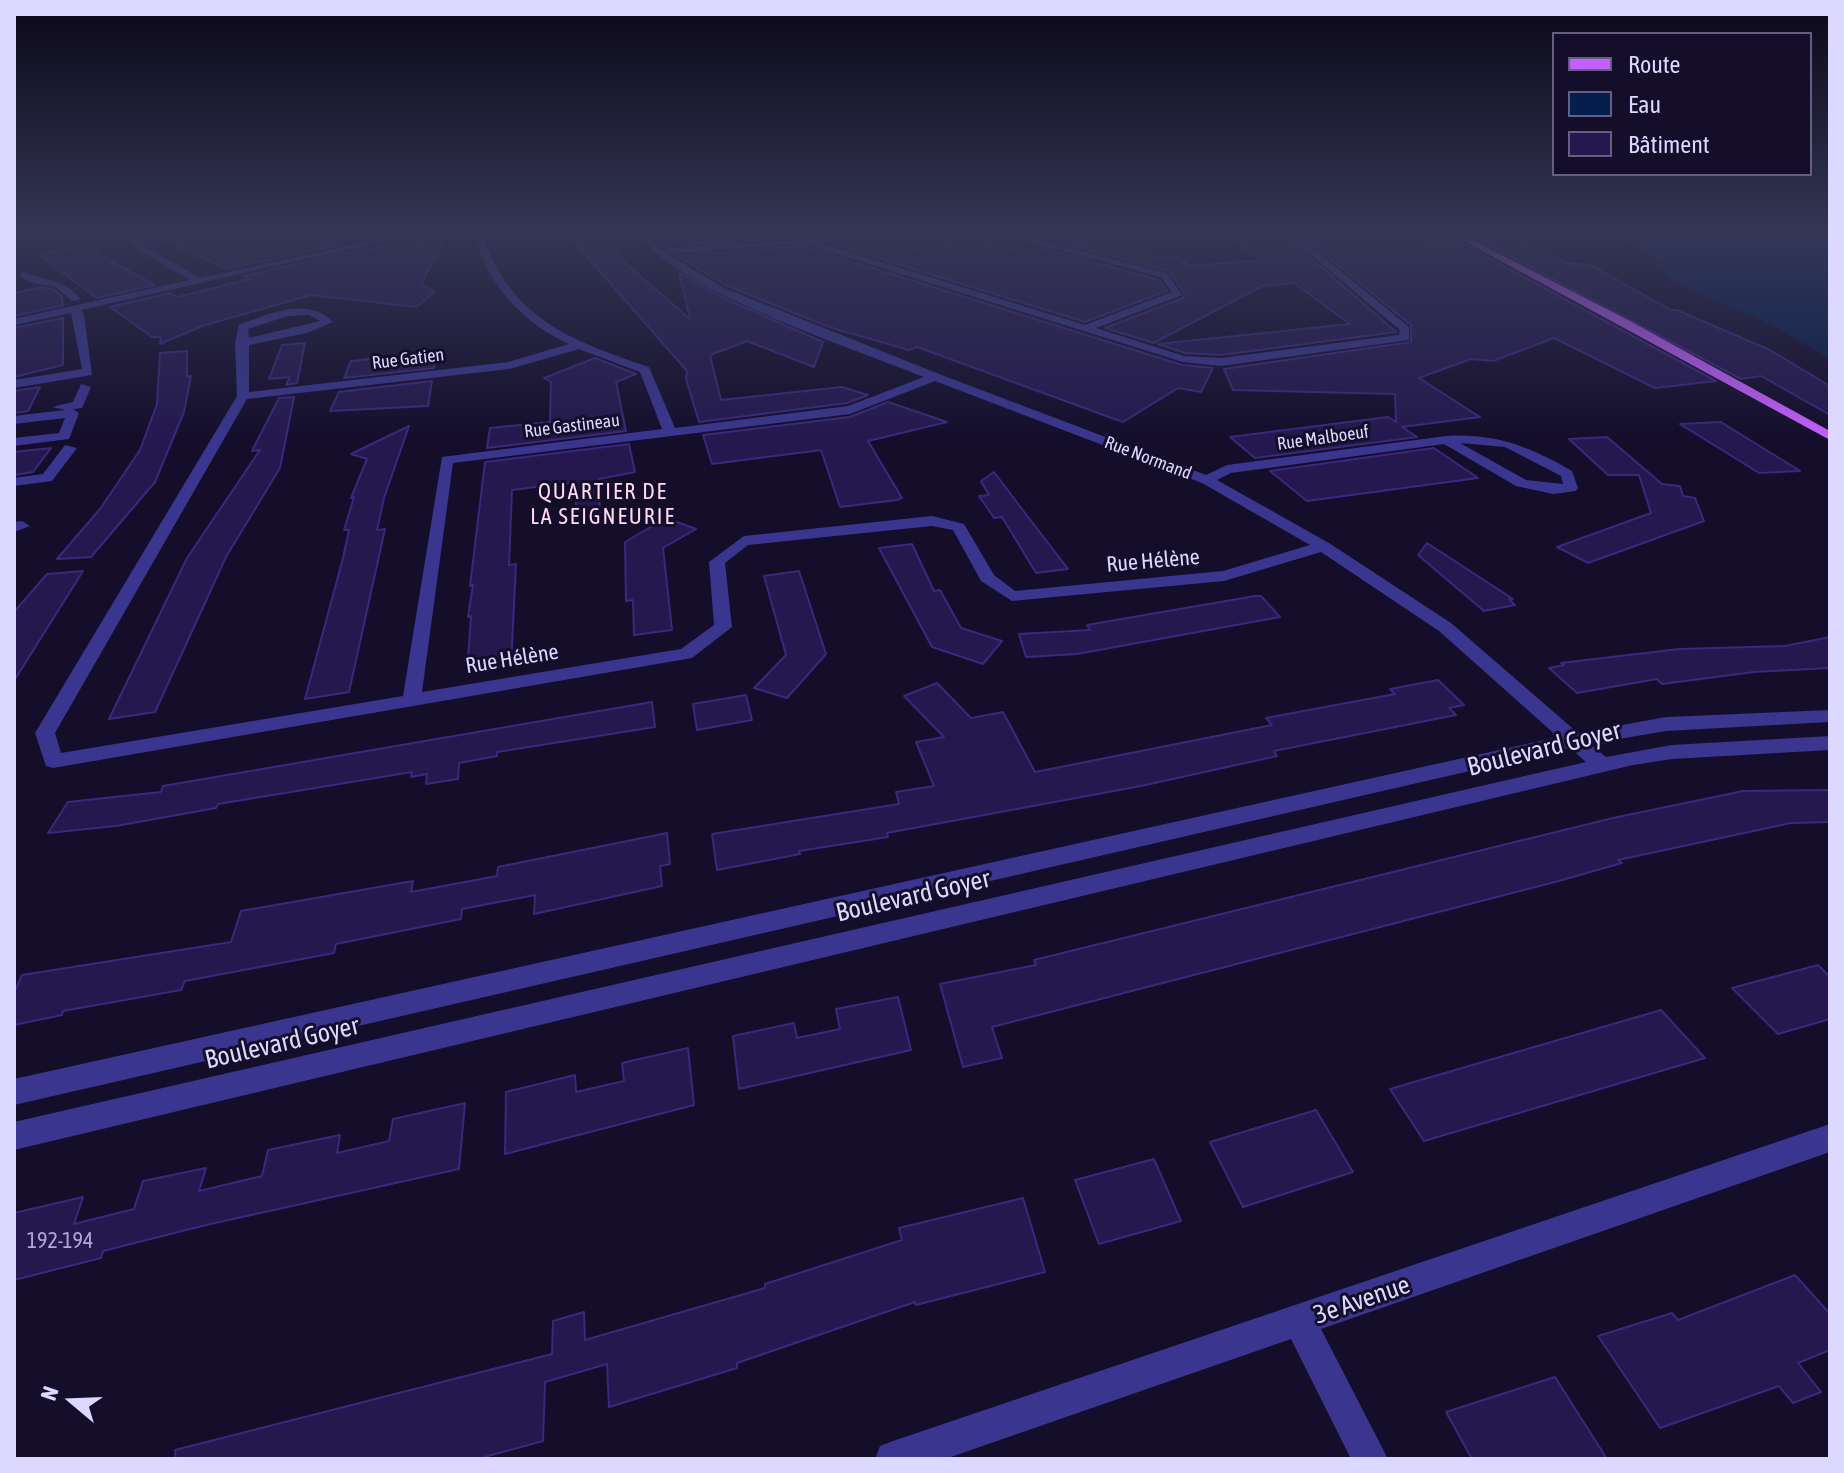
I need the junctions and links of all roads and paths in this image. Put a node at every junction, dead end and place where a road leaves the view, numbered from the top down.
1 (75, 304) edge
2 (68, 305) edge
3 (72, 305) edge
4 (519, 305) edge
5 (756, 305) edge
6 (1011, 305) edge
7 (1147, 305) edge
8 (1376, 305) edge
9 (1591, 305) edge
10 (19, 310) edge
11 (14, 322) edge
12 (79, 323) junction
13 (64, 326) dead end
14 (1087, 328) junction
15 (33, 332) dead end
16 (14, 335) edge
17 (241, 343) dead end
18 (575, 346) junction
19 (935, 377) junction
20 (14, 384) edge
21 (85, 387) dead end
22 (243, 396) junction
23 (14, 412) edge
24 (14, 420) edge
25 (670, 432) junction
26 (1830, 436) edge
27 (1446, 440) junction
28 (14, 442) edge
29 (70, 448) dead end
30 (1207, 480) junction
31 (14, 482) edge
32 (1323, 546) junction
33 (412, 698) junction
34 (1830, 716) edge
35 (1575, 741) junction
36 (1830, 743) edge
37 (1602, 765) junction
38 (14, 1092) edge
39 (14, 1136) edge
40 (1830, 1138) edge
41 (1299, 1321) junction
42 (893, 1459) edge
43 (1370, 1459) edge

1 - 12 street
2 - 10 street
3 - 11 street
4 - 18 street
5 - 19 street, Rue Normand
6 - 14 street
7 - 14 street
8 - 14 street
9 - 26 main road
12 - 13 street
12 - 20 street
15 - 16 street
17 - 22 street
18 - 22 street, Rue Gatien
18 - 25 street
19 - 25 street, Rue Gastineau
19 - 30 street, Rue Normand
21 - 23 street
22 - 33 street, Rue Hélène
24 - 28 street
25 - 33 street, Rue Gastineau
27 - 27 street, Rue Malboeuf
27 - 30 street, Rue Malboeuf
29 - 31 street
30 - 32 street, Rue Normand
32 - 33 street, Rue Hélène
32 - 35 street, Rue Normand
34 - 35 street, Boulevard Goyer
35 - 37 street, Rue Normand
35 - 38 street, Boulevard Goyer
36 - 37 street, Boulevard Goyer
37 - 39 street, Boulevard Goyer
40 - 41 street, 3e Avenue
41 - 42 street, 3e Avenue
41 - 43 street

